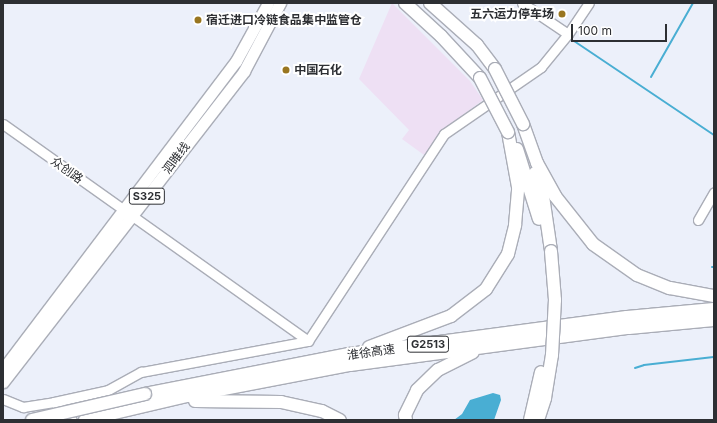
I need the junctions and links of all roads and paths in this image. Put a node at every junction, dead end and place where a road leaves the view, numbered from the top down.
1 (268, 3) edge
2 (280, 3) edge
3 (405, 3) edge
4 (430, 3) edge
5 (522, 3) edge
6 (589, 3) edge
7 (568, 34) junction
8 (3, 124) edge
9 (523, 124) junction
10 (508, 132) junction
11 (714, 192) edge
12 (122, 209) junction
13 (131, 216) junction
14 (698, 220) dead end
15 (548, 253) junction
16 (714, 296) edge
17 (714, 309) edge
18 (714, 320) edge
19 (308, 341) junction
20 (482, 348) junction
21 (349, 354) junction
22 (3, 369) edge
23 (3, 382) edge
24 (3, 399) edge
25 (146, 400) junction
26 (170, 401) junction
27 (54, 402) junction
28 (32, 420) edge
29 (72, 420) edge
30 (85, 420) edge
31 (340, 420) edge
32 (406, 420) edge
33 (530, 420) edge
34 (538, 420) edge

1 - 12 main road, 泗睢线 / S325
2 - 13 main road, 泗睢线 / S325
3 - 10 highway, bridge
4 - 9 highway, bridge
5 - 7 street
6 - 7 street
7 - 19 street
8 - 12 street, 众创路
9 - 15 highway
9 - 16 highway
10 - 15 highway
10 - 21 highway
11 - 14 street
12 - 13 street, 众创路
12 - 22 main road, 泗睢线 / S325
13 - 19 street, 众创路
13 - 23 main road, 泗睢线 / S325
15 - 33 highway, bridge
15 - 34 highway, bridge
17 - 21 highway, 淮徐高速 / G2513
18 - 20 highway, 淮徐高速 / G2513
19 - 27 street
20 - 26 highway, 淮徐高速 / G2513
20 - 32 highway
21 - 25 highway, 淮徐高速 / G2513
24 - 27 street
25 - 26 highway, 淮徐高速 / G2513
25 - 28 highway, 淮徐高速 / G2513, bridge
25 - 30 highway, 淮徐高速 / G2513
26 - 31 highway
27 - 29 street

